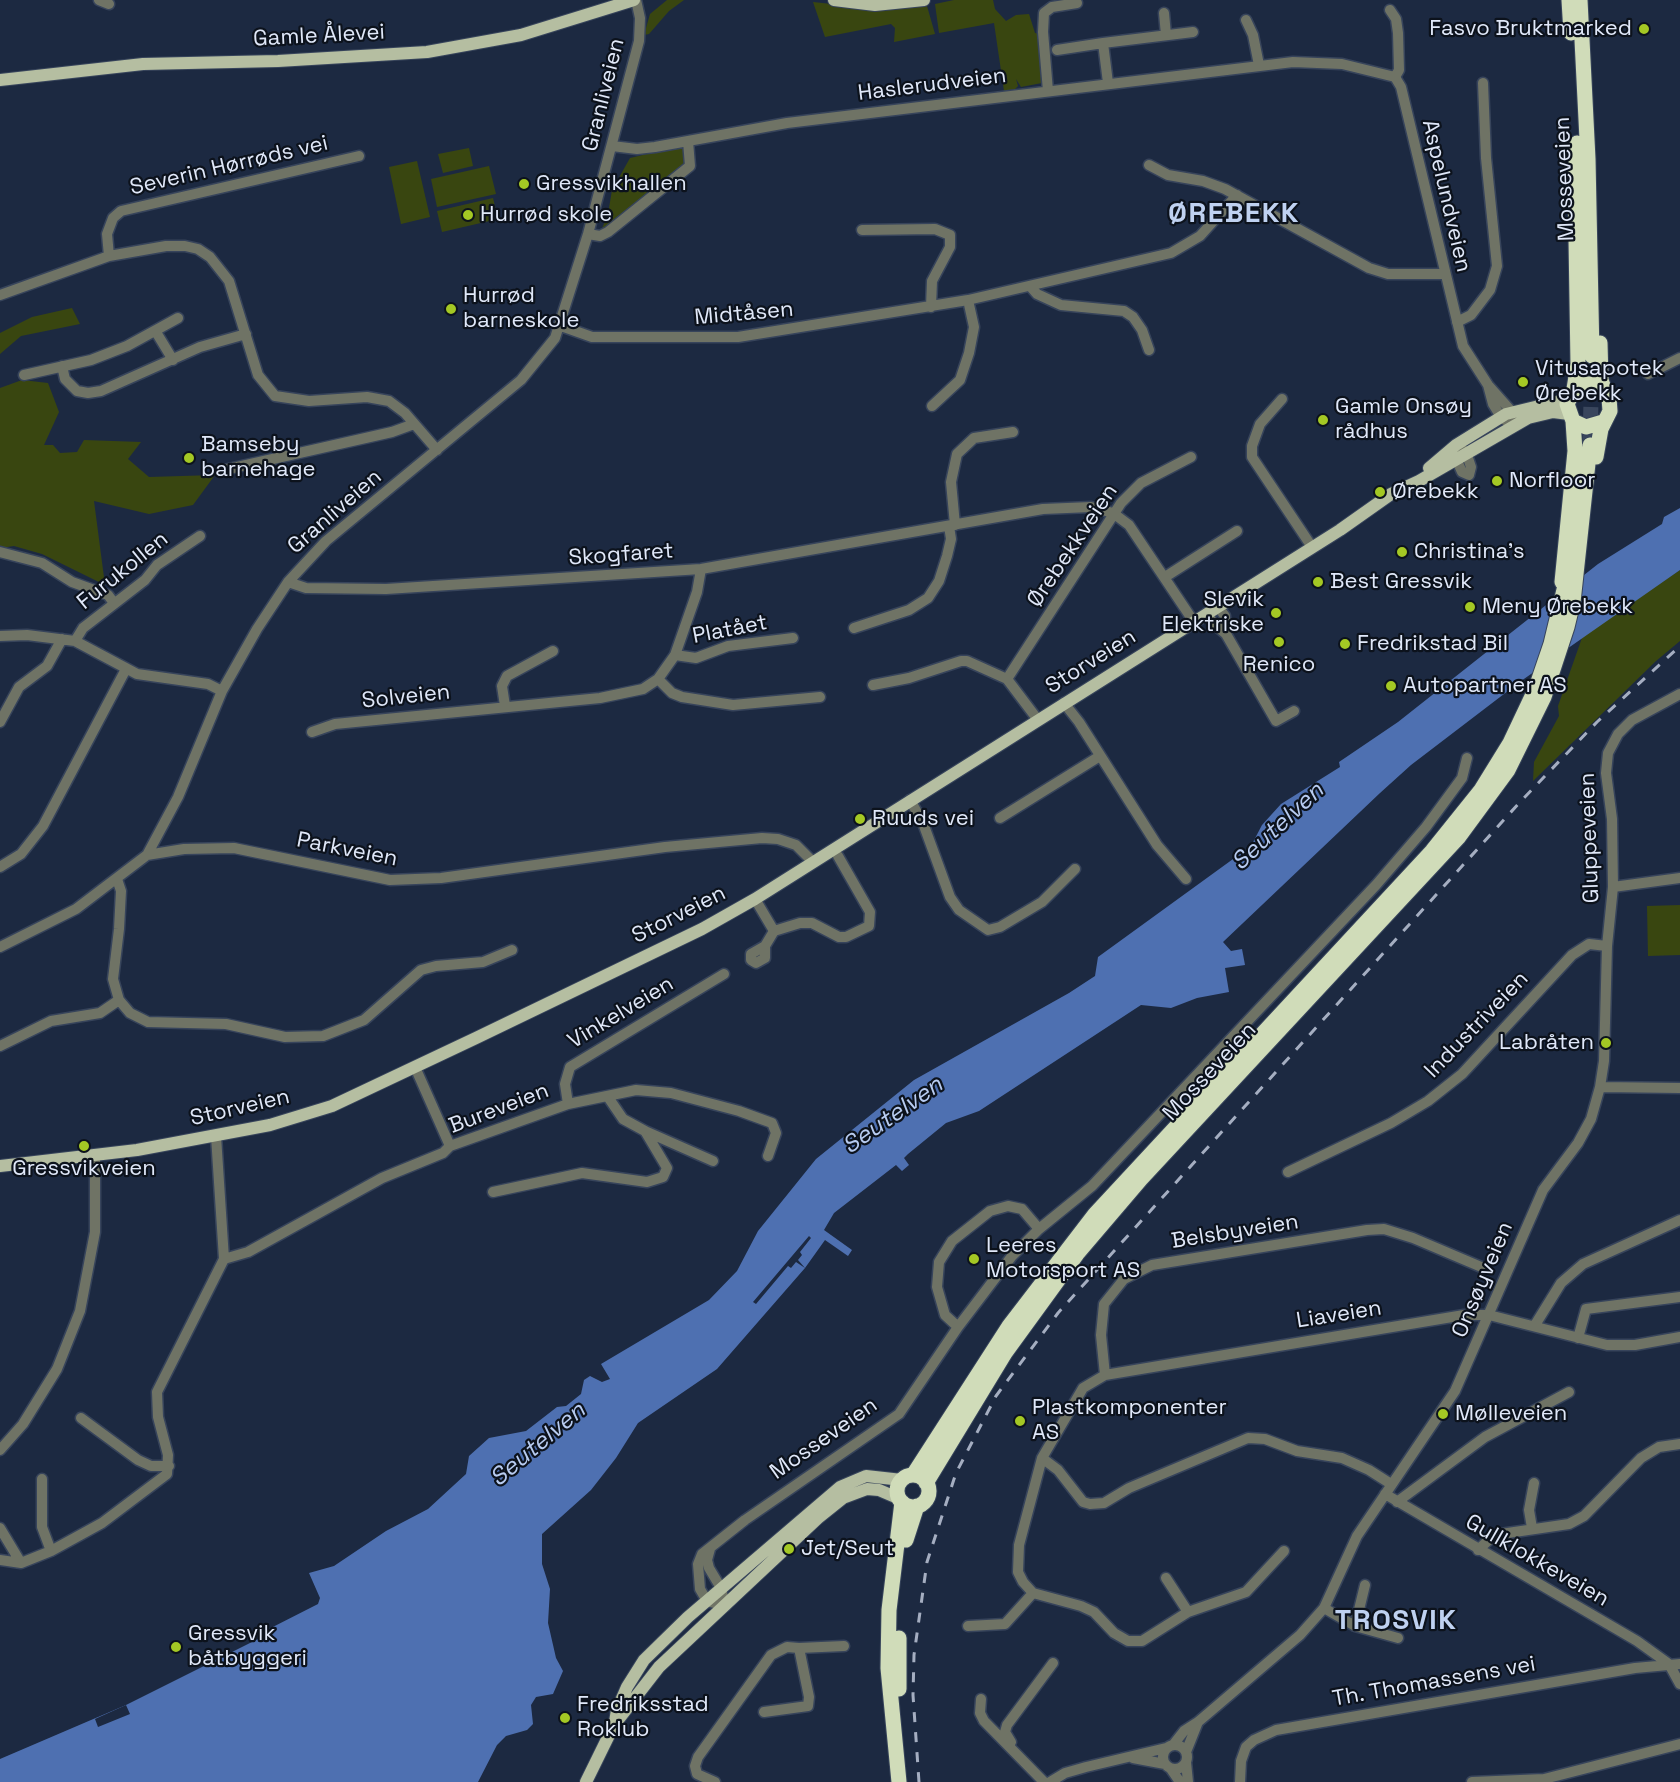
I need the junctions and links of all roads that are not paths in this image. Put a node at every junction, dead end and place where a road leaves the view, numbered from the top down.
1 (635, 0) edge
2 (834, 0) edge
3 (924, 0) edge
4 (1569, 0) edge
5 (1580, 0) edge
6 (892, 2) edge
7 (1064, 2) edge
8 (1077, 3) dead end
9 (1390, 10) dead end
10 (1164, 13) dead end
11 (1246, 21) dead end
12 (1193, 32) dead end
13 (1166, 35) junction
14 (1103, 43) junction
15 (1057, 50) dead end
16 (1259, 65) junction
17 (1395, 77) junction
18 (0, 80) edge
19 (1108, 83) junction
20 (1483, 83) dead end
21 (1048, 91) junction
22 (688, 141) junction
23 (1576, 143) junction
24 (612, 146) junction
25 (359, 156) dead end
26 (1588, 159) junction
27 (1149, 165) dead end
28 (1237, 195) junction
29 (862, 230) dead end
30 (588, 234) junction
31 (109, 256) junction
32 (1444, 274) junction
33 (1030, 286) junction
34 (0, 295) edge
35 (968, 300) junction
36 (930, 307) junction
37 (178, 318) dead end
38 (1457, 322) junction
39 (561, 326) junction
40 (156, 332) junction
41 (246, 334) junction
42 (1149, 350) dead end
43 (1680, 358) edge
44 (173, 360) junction
45 (62, 366) junction
46 (1648, 374) dead end
47 (24, 375) dead end
48 (1605, 391) junction
49 (1571, 394) junction
50 (1282, 399) dead end
51 (932, 406) dead end
52 (1509, 418) junction
53 (1571, 418) junction
54 (1603, 422) junction
55 (414, 424) junction
56 (1013, 432) dead end
57 (1586, 444) tunnel mouth
58 (437, 450) junction
59 (1191, 457) dead end
60 (224, 470) dead end
61 (1113, 513) junction
62 (952, 526) junction
63 (1238, 531) dead end
64 (200, 536) dead end
65 (1312, 547) junction
66 (0, 552) edge
67 (1575, 554) junction
68 (701, 569) junction
69 (1165, 577) junction
70 (288, 582) junction
71 (114, 603) junction
72 (1213, 610) junction
73 (1194, 622) junction
74 (854, 628) dead end
75 (0, 636) edge
76 (793, 638) dead end
77 (62, 639) junction
78 (75, 641) junction
79 (553, 651) dead end
80 (675, 655) junction
81 (126, 669) junction
82 (658, 679) junction
83 (1007, 679) junction
84 (873, 685) dead end
85 (222, 691) junction
86 (1680, 694) edge
87 (820, 697) dead end
88 (1067, 701) junction
89 (505, 706) junction
90 (1294, 711) dead end
91 (1038, 720) junction
92 (0, 722) edge
93 (312, 732) dead end
94 (1100, 756) junction
95 (1467, 758) dead end
96 (910, 800) junction
97 (1000, 818) dead end
98 (147, 855) junction
99 (838, 856) dead end
100 (813, 862) junction
101 (0, 867) edge
102 (1075, 869) dead end
103 (1680, 878) edge
104 (117, 879) junction
105 (1186, 879) dead end
106 (1613, 887) junction
107 (755, 899) junction
108 (774, 931) junction
109 (765, 946) dead end
110 (1607, 946) junction
111 (0, 947) edge
112 (512, 950) dead end
113 (724, 974) dead end
114 (119, 1000) junction
115 (0, 1046) edge
116 (415, 1067) junction
117 (1600, 1087) junction
118 (1680, 1088) edge
119 (608, 1097) junction
120 (568, 1104) junction
121 (645, 1131) junction
122 (216, 1136) junction
123 (450, 1146) junction
124 (95, 1156) junction
125 (768, 1156) dead end
126 (713, 1161) dead end
127 (0, 1166) edge
128 (1288, 1172) dead end
129 (493, 1192) dead end
130 (1680, 1220) edge
131 (1038, 1229) junction
132 (224, 1258) junction
133 (1486, 1269) dead end
134 (1680, 1298) edge
135 (1489, 1315) junction
136 (1534, 1325) junction
137 (958, 1327) junction
138 (1680, 1337) edge
139 (1578, 1338) junction
140 (1105, 1375) junction
141 (1569, 1392) dead end
142 (81, 1418) dead end
143 (1680, 1444) edge
144 (0, 1449) edge
145 (1042, 1458) junction
146 (169, 1466) junction
147 (42, 1479) dead end
148 (914, 1479) junction
149 (1534, 1483) dead end
150 (1391, 1484) junction
151 (1385, 1494) junction
152 (901, 1501) junction
153 (1397, 1502) junction
154 (917, 1506) junction
155 (0, 1528) edge
156 (1532, 1528) junction
157 (710, 1549) junction
158 (1478, 1550) junction
159 (51, 1551) junction
160 (1284, 1551) dead end
161 (0, 1560) edge
162 (21, 1563) junction
163 (1166, 1578) dead end
164 (1365, 1585) dead end
165 (721, 1588) junction
166 (1033, 1593) junction
167 (707, 1601) junction
168 (725, 1606) junction
169 (1324, 1608) junction
170 (1188, 1612) junction
171 (968, 1626) dead end
172 (1355, 1626) junction
173 (1398, 1638) dead end
174 (844, 1646) dead end
175 (799, 1648) junction
176 (1053, 1663) dead end
177 (1675, 1664) edge
178 (1680, 1684) edge
179 (981, 1699) dead end
180 (764, 1712) dead end
181 (1198, 1722) junction
182 (614, 1725) junction
183 (1680, 1744) edge
184 (1169, 1746) junction
185 (1013, 1750) junction
186 (1186, 1757) junction
187 (1132, 1758) junction
188 (1168, 1766) junction
189 (1544, 1780) edge
190 (586, 1782) edge
191 (715, 1782) edge
192 (899, 1782) edge
193 (904, 1782) edge
194 (1044, 1782) edge
195 (1050, 1782) edge
196 (1180, 1782) edge
197 (1188, 1782) edge
198 (1240, 1782) edge
199 (1472, 1782) edge

1 - 18 main road, Gamle Ålevei
1 - 24 street, Granliveien
2 - 6 main road
3 - 6 main road
4 - 23 highway, Mosseveien
5 - 26 highway, Mosseveien
7 - 8 street
7 - 21 street
9 - 17 street, Aspelundveien
10 - 13 street
11 - 16 street
12 - 13 street
13 - 14 street
14 - 15 street
14 - 19 street
16 - 17 street, Haslerudveien
16 - 19 street, Haslerudveien
17 - 32 street, Aspelundveien
19 - 21 street, Haslerudveien
20 - 38 street
21 - 22 street, Haslerudveien
22 - 24 street, Haslerudveien
22 - 30 street
23 - 26 highway, Mosseveien
23 - 49 highway
24 - 30 street, Granliveien
25 - 31 street, Severin Hørrøds vei
26 - 48 highway
27 - 28 street
28 - 32 street
28 - 33 street, Midtåsen
29 - 36 street
30 - 39 street, Granliveien
31 - 34 street
31 - 41 street
32 - 38 street, Aspelundveien
33 - 35 street, Midtåsen
33 - 42 street
35 - 36 street, Midtåsen
35 - 51 street
36 - 39 street, Midtåsen
37 - 40 street
38 - 52 street, Aspelundveien
39 - 58 street, Granliveien
40 - 44 street
40 - 45 street
41 - 44 street
41 - 55 street
43 - 46 street
44 - 45 street
45 - 47 street
48 - 49 highway
48 - 54 highway
49 - 52 main road, Storveien
49 - 53 highway
50 - 65 street
52 - 53 main road, Storveien
52 - 65 main road, Storveien
53 - 54 highway
53 - 67 highway
54 - 67 highway
55 - 58 street
55 - 60 street
56 - 62 street
57 - 67 highway
58 - 70 street, Granliveien
59 - 61 street, Ørebekkveien
61 - 62 street, Skogfaret
61 - 69 street
61 - 83 street, Ørebekkveien
62 - 68 street, Skogfaret
62 - 74 street
63 - 69 street
64 - 71 street, Furukollen
65 - 72 main road, Storveien
66 - 71 street
67 - 148 highway, Mosseveien
68 - 70 street, Skogfaret
68 - 80 street, Solveien
69 - 73 street
70 - 85 street, Granliveien
71 - 78 street, Furukollen
72 - 73 main road, Storveien
72 - 90 street
73 - 88 main road, Storveien
75 - 77 street
76 - 80 street, Platået
77 - 78 street
77 - 92 street
78 - 81 street
79 - 89 street
80 - 82 street, Solveien
81 - 85 street
81 - 101 street
82 - 87 street
82 - 89 street, Solveien
83 - 84 street
83 - 91 street
85 - 98 street, Granliveien
86 - 106 street, Gluppeveien
88 - 91 main road, Storveien
88 - 94 street
89 - 93 street, Solveien
91 - 96 main road, Storveien
94 - 97 street
94 - 105 street
95 - 131 street, Mosseveien
96 - 100 main road, Storveien
96 - 102 street
98 - 100 street, Parkveien
98 - 104 street
99 - 108 street
100 - 107 main road, Storveien
103 - 106 street
104 - 111 street
104 - 114 street
106 - 110 street, Gluppeveien
107 - 108 street
107 - 116 main road, Storveien
108 - 109 street
110 - 117 street, Onsøyveien
110 - 128 street, Industriveien
112 - 114 street
113 - 120 street, Vinkelveien
114 - 115 street
116 - 122 main road, Storveien
116 - 123 street
117 - 118 street
117 - 135 street, Onsøyveien
119 - 120 street, Bureveien
119 - 121 street
119 - 125 street, Bureveien
120 - 123 street, Bureveien
121 - 126 street
121 - 129 street
122 - 124 main road, Storveien
122 - 132 street
123 - 132 street, Bureveien
124 - 127 main road, Storveien
124 - 144 street
130 - 136 street
131 - 137 street, Mosseveien
131 - 137 street
132 - 146 street
133 - 140 street, Belsbyveien
134 - 139 street
135 - 136 street, Liaveien
135 - 140 street, Liaveien
135 - 150 street, Onsøyveien
136 - 139 street, Liaveien
137 - 157 street, Mosseveien
138 - 139 street, Liaveien
140 - 145 street
141 - 153 street
142 - 146 street
143 - 156 street
145 - 150 street
145 - 166 street
146 - 159 street
147 - 159 street
148 - 152 highway
148 - 154 highway, Mosseveien
148 - 165 main road
149 - 156 street
150 - 151 street, Onsøyveien
151 - 153 street, Gullklokkeveien
151 - 169 street, Onsøyveien
152 - 154 highway
152 - 168 main road
152 - 192 highway
153 - 158 street, Gullklokkeveien
154 - 193 highway
155 - 162 street
156 - 158 street
157 - 165 street
157 - 167 street, Mosseveien
158 - 177 street, Gullklokkeveien
159 - 162 street
160 - 170 street
161 - 162 street
163 - 170 street
164 - 172 street
165 - 167 main road
165 - 168 street
166 - 170 street
166 - 171 street
167 - 168 street
167 - 182 main road
168 - 182 main road
169 - 172 street
169 - 181 street, Onsøyveien
172 - 173 street
174 - 175 street
175 - 180 street
175 - 191 street
176 - 185 street
177 - 178 street
177 - 198 street, Th. Thomassens vei
179 - 185 street
181 - 184 street, Onsøyveien
181 - 186 street, Onsøyveien
182 - 190 main road
183 - 189 street
184 - 186 street
184 - 187 street, Onsøyveien
184 - 188 street
185 - 194 street
186 - 188 street
186 - 197 street
187 - 188 street, Onsøyveien
187 - 195 street, Onsøyveien
188 - 196 street
189 - 199 street

